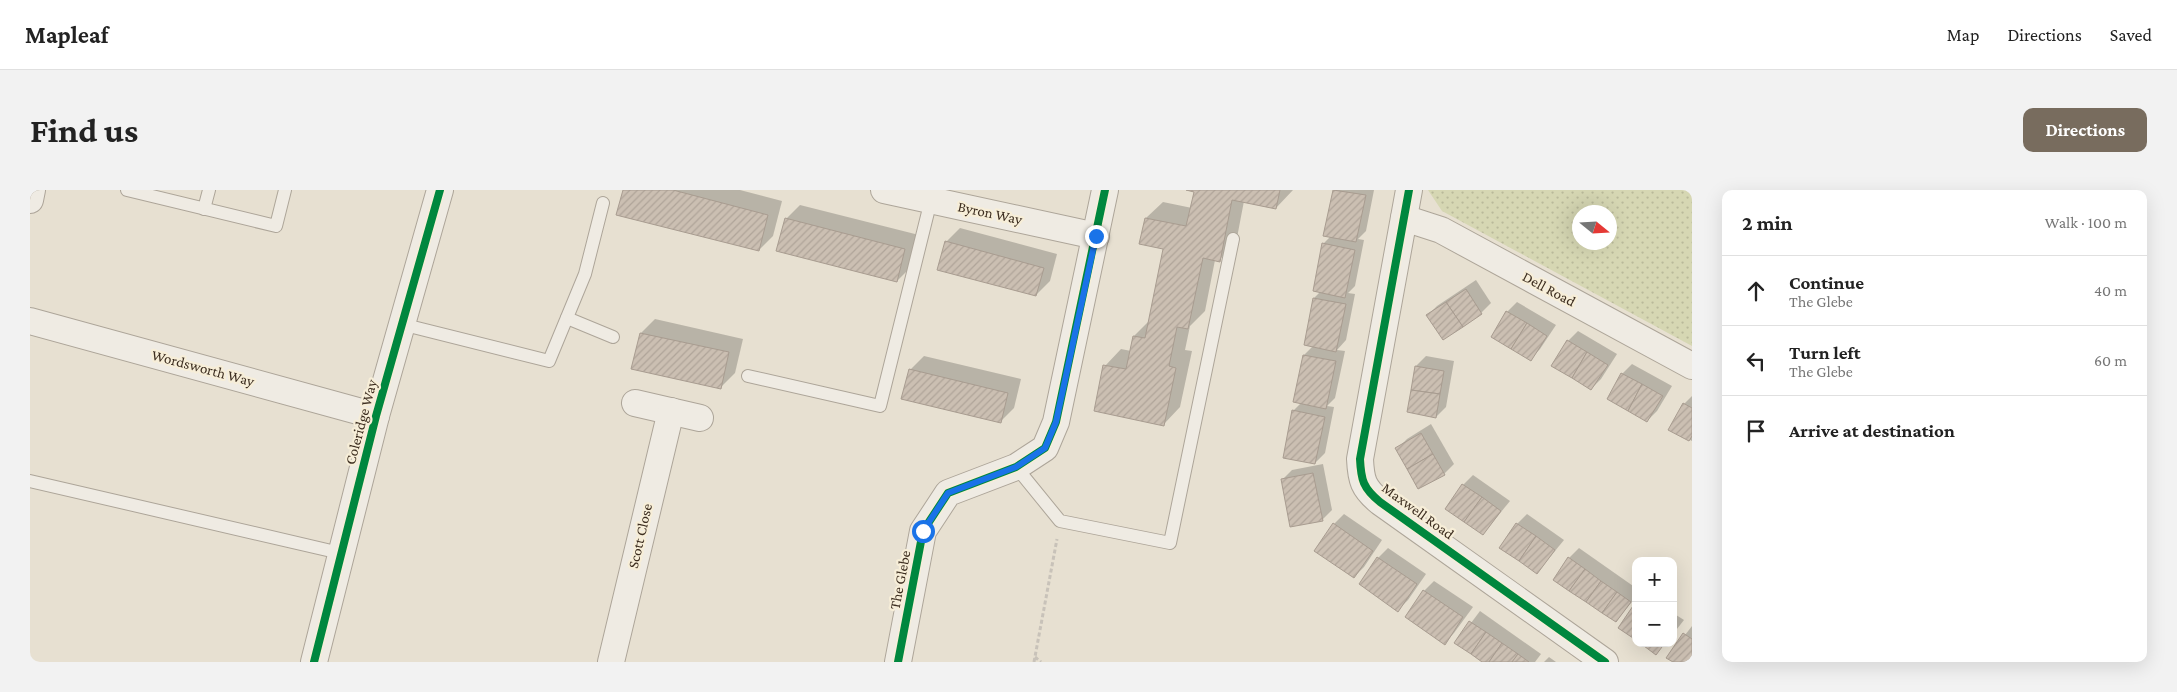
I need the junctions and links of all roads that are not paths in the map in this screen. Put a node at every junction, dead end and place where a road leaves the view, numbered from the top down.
1 (32, 190) edge
2 (127, 190) edge
3 (208, 190) edge
4 (285, 190) edge
5 (440, 190) edge
6 (884, 190) edge
7 (1105, 190) edge
8 (1409, 190) edge
9 (30, 200) edge
10 (930, 200) junction
11 (603, 203) dead end
12 (204, 210) junction
13 (1404, 218) junction
14 (1096, 236) junction
15 (1233, 239) dead end
16 (567, 318) junction
17 (30, 320) edge
18 (402, 324) junction
19 (613, 337) dead end
20 (1692, 366) edge
21 (748, 376) dead end
22 (635, 403) dead end
23 (671, 411) junction
24 (376, 416) junction
25 (700, 418) dead end
26 (1016, 467) junction
27 (30, 481) edge
28 (340, 553) junction
29 (314, 662) edge
30 (611, 662) edge
31 (898, 662) edge
32 (1605, 662) edge

1 - 9 street
2 - 12 lane
3 - 12 lane
4 - 12 lane
5 - 18 street, Coleridge Way
6 - 10 street, Byron Way
7 - 14 street, The Glebe
8 - 13 street, Maxwell Road
10 - 14 street, Byron Way
10 - 21 lane
11 - 16 lane
13 - 20 street, Dell Road
13 - 32 street, Maxwell Road
14 - 26 street, The Glebe
15 - 26 lane
16 - 18 lane
16 - 19 lane
17 - 24 street, Wordsworth Way
18 - 24 street, Coleridge Way
22 - 23 street
23 - 25 street
23 - 30 street, Scott Close
24 - 28 street, Coleridge Way
26 - 31 street, The Glebe
27 - 28 lane
28 - 29 street, Coleridge Way

